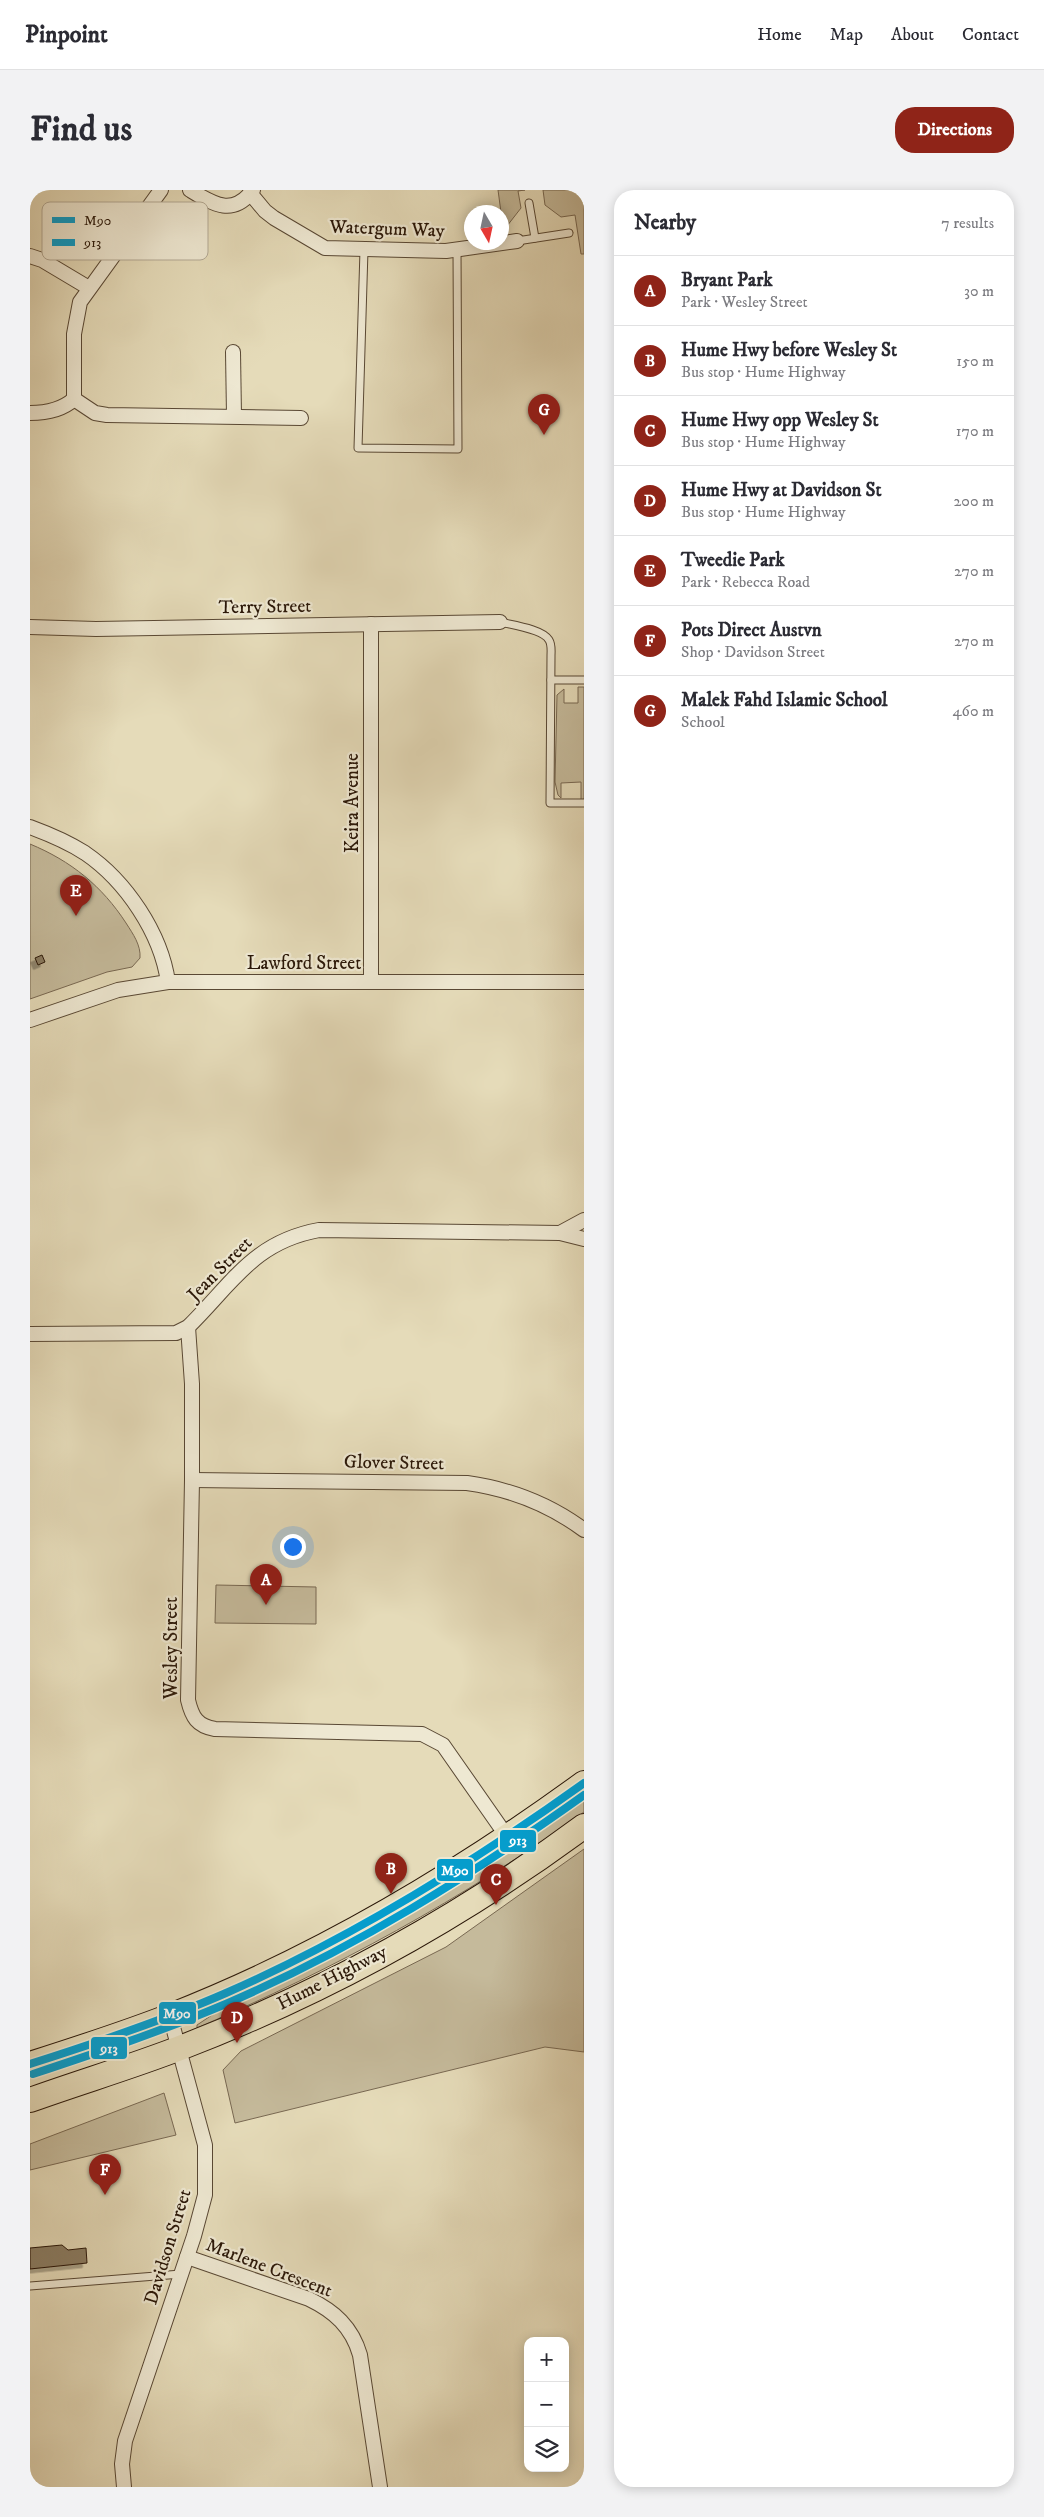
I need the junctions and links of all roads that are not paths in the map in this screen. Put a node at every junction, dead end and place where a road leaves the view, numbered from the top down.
1 (161, 190) edge
2 (190, 190) edge
3 (251, 192) edge
4 (152, 202) edge
5 (530, 203) dead end
6 (570, 233) dead end
7 (535, 238) junction
8 (517, 241) joint
9 (364, 250) junction
10 (457, 250) junction
11 (30, 256) edge
12 (110, 260) edge
13 (89, 288) junction
14 (233, 352) dead end
15 (74, 399) junction
16 (30, 413) edge
17 (234, 416) junction
18 (301, 418) dead end
19 (500, 622) joint
20 (371, 624) junction
21 (30, 627) edge
22 (551, 680) junction
23 (584, 680) edge
24 (584, 803) edge
25 (30, 827) edge
26 (168, 982) junction
27 (371, 982) junction
28 (584, 982) edge
29 (30, 1020) edge
30 (584, 1220) edge
31 (560, 1234) junction
32 (584, 1239) edge
33 (188, 1328) junction
34 (30, 1334) edge
35 (192, 1480) junction
36 (584, 1530) edge
37 (584, 1784) edge
38 (584, 1826) edge
39 (508, 1838) junction
40 (170, 2016) junction
41 (179, 2048) junction
42 (30, 2064) edge
43 (30, 2100) edge
44 (187, 2257) junction
45 (181, 2274) junction
46 (30, 2286) edge
47 (124, 2487) edge
48 (380, 2487) edge

1 - 4 street
2 - 3 street
3 - 9 street, Watergum Way
5 - 7 lane
6 - 7 lane, Watergum Way
7 - 8 lane, Watergum Way
8 - 10 street, Watergum Way
9 - 10 street, Watergum Way
9 - 10 lane
11 - 13 street
12 - 13 street
13 - 15 street
14 - 17 street
15 - 16 street
15 - 17 street
17 - 18 street
19 - 20 street, Terry Street
19 - 22 lane
20 - 21 street, Terry Street
20 - 27 street, Keira Avenue
22 - 23 lane
22 - 24 lane
25 - 26 street
26 - 27 street, Lawford Street
26 - 29 street, Lawford Street
27 - 28 street, Lawford Street
30 - 31 street
31 - 32 street, Jean Street
31 - 33 street, Jean Street
33 - 34 street, Jean Street
33 - 35 street, Wesley Street
35 - 36 street, Glover Street
35 - 39 street, Wesley Street
37 - 39 highway, Hume Highway
38 - 41 highway, Hume Highway
39 - 40 highway, Hume Highway
40 - 41 street, Davidson Street
40 - 42 highway, Hume Highway
41 - 43 highway, Hume Highway
41 - 44 street, Davidson Street
44 - 45 street, Davidson Street
44 - 48 street, Marlene Crescent
45 - 46 lane
45 - 47 street, Davidson Street

